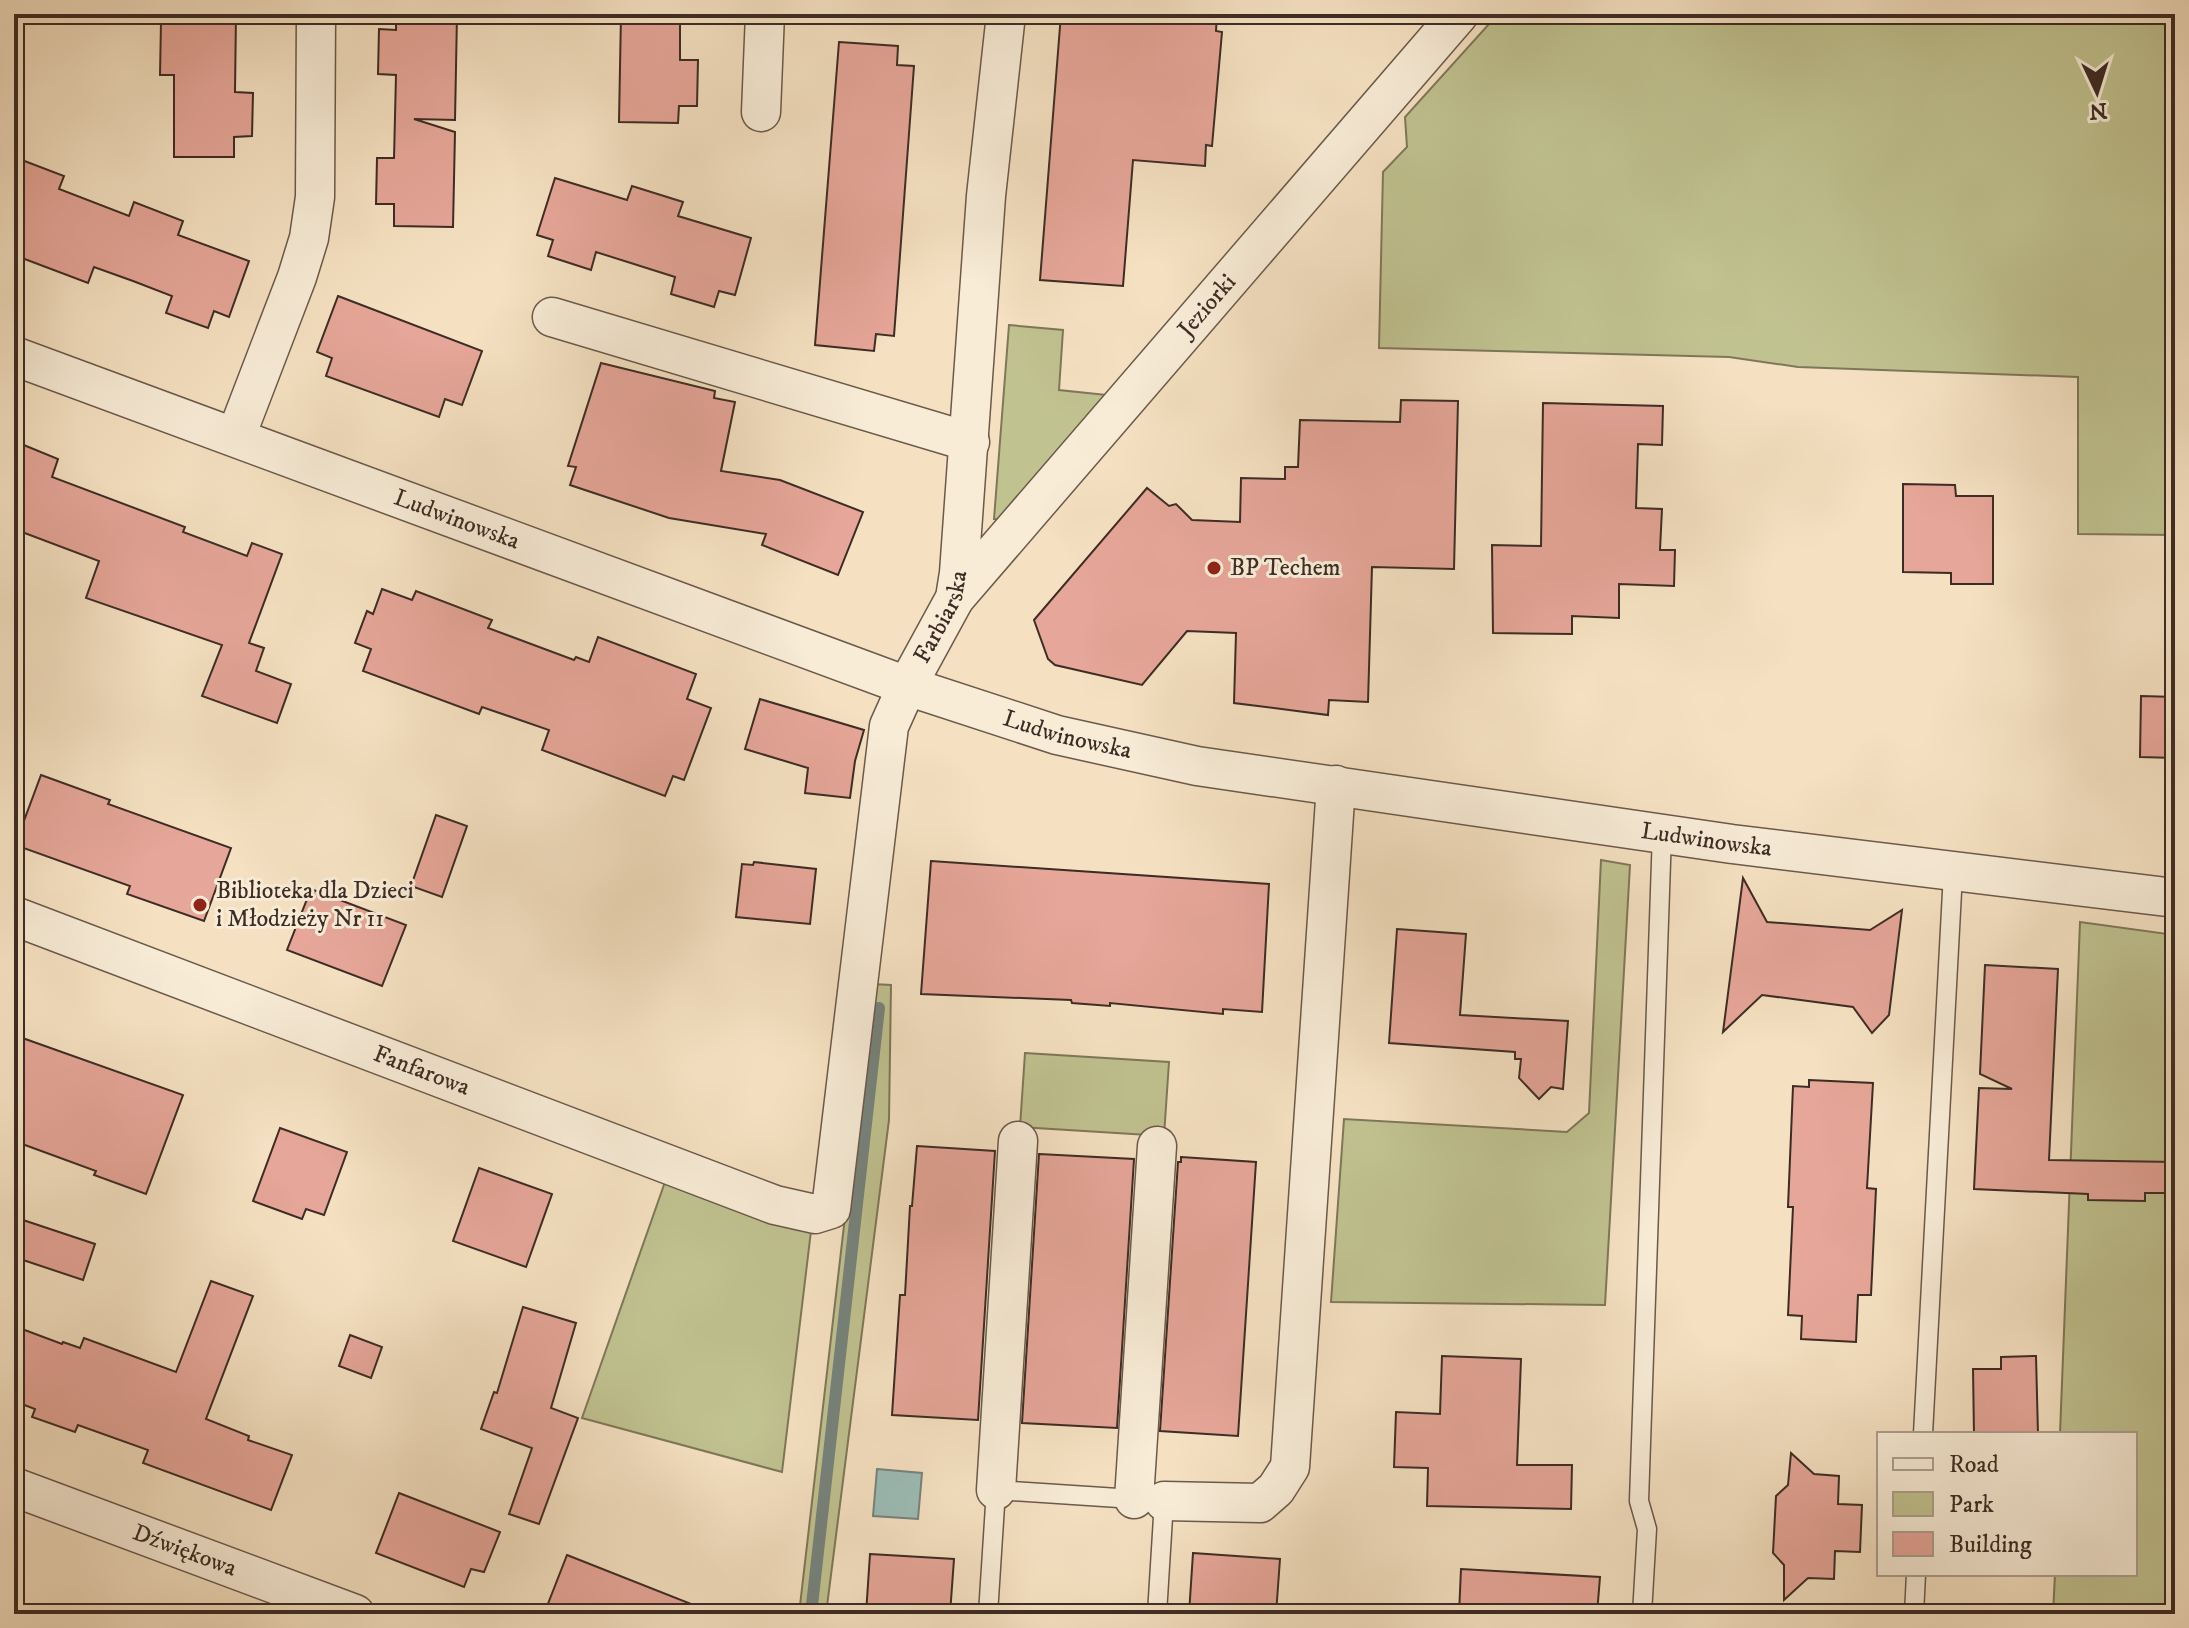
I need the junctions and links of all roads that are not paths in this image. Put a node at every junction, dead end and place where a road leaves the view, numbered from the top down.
1 (316, 14) edge
2 (765, 14) edge
3 (1006, 14) edge
4 (1459, 14) edge
5 (761, 112) dead end
6 (552, 317) dead end
7 (14, 356) edge
8 (236, 436) junction
9 (970, 442) junction
10 (955, 598) junction
11 (907, 686) junction
12 (1336, 785) junction
13 (1662, 833) junction
14 (1953, 873) junction
15 (2175, 898) edge
16 (14, 916) edge
17 (1018, 1141) dead end
18 (1157, 1146) dead end
19 (831, 1209) joint
20 (1923, 1432) edge
21 (14, 1487) edge
22 (996, 1490) junction
23 (1149, 1500) junction
24 (1916, 1576) edge
25 (355, 1614) edge
26 (988, 1614) edge
27 (1157, 1614) edge
28 (1642, 1614) edge
29 (1914, 1614) edge

1 - 8 street
2 - 5 street
3 - 9 street, Farbiarska
4 - 10 street, Jeziorki
6 - 9 street
7 - 8 street, Ludwinowska
8 - 11 street, Ludwinowska
9 - 10 street, Farbiarska
10 - 11 street, Farbiarska
11 - 12 street, Ludwinowska
11 - 19 street, Farbiarska
12 - 13 street, Ludwinowska
12 - 23 street
13 - 14 street, Ludwinowska
13 - 28 lane
14 - 15 street, Ludwinowska
14 - 20 lane
16 - 19 street, Fanfarowa
17 - 22 street
18 - 23 street
21 - 25 street, Dźwiękowa
22 - 23 lane
22 - 26 lane
23 - 27 lane
24 - 29 lane

